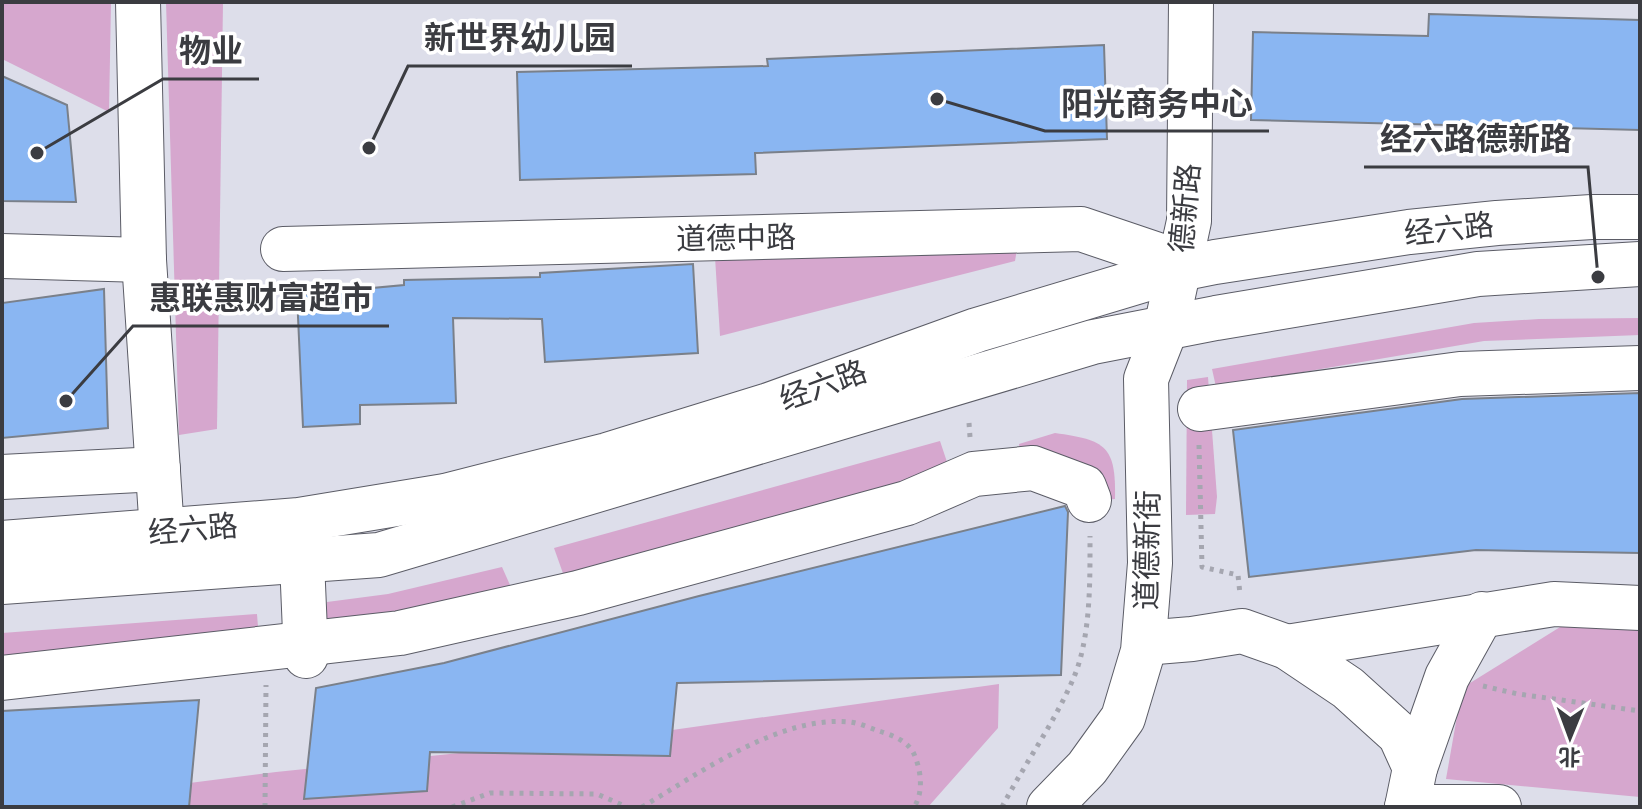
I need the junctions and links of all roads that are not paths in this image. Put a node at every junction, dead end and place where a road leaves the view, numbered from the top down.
1 (138, 2) edge
2 (1191, 2) edge
3 (1640, 217) edge
4 (283, 249) dead end
5 (2, 256) edge
6 (144, 260) junction
7 (1640, 264) edge
8 (1180, 269) junction
9 (1166, 328) junction
10 (1640, 368) edge
11 (1200, 409) road end
12 (158, 469) junction
13 (2, 477) edge
14 (1089, 500) road end
15 (162, 532) junction
16 (2, 543) edge
17 (302, 561) junction
18 (2, 582) edge
19 (1640, 608) edge
20 (1482, 614) junction
21 (1144, 643) junction
22 (1287, 647) junction
23 (292, 650) junction
24 (2, 678) edge
25 (1410, 794) edge
26 (1049, 807) edge
27 (1499, 807) edge

1 - 6 street
2 - 8 street, 德新路
3 - 8 street, 经六路
4 - 8 street, 道德中路
5 - 6 street
6 - 12 street
7 - 9 street, 经六路
8 - 9 street, 道德新街
8 - 15 street, 经六路
9 - 17 street, 经六路
9 - 21 street, 道德新街
10 - 11 street
12 - 13 street
12 - 15 street
14 - 23 street
15 - 16 street, 经六路
17 - 18 street, 经六路
17 - 23 street
19 - 20 street
20 - 22 street
20 - 25 street
21 - 22 street
21 - 26 street, 道德新街
22 - 25 street
23 - 24 street
25 - 27 street

